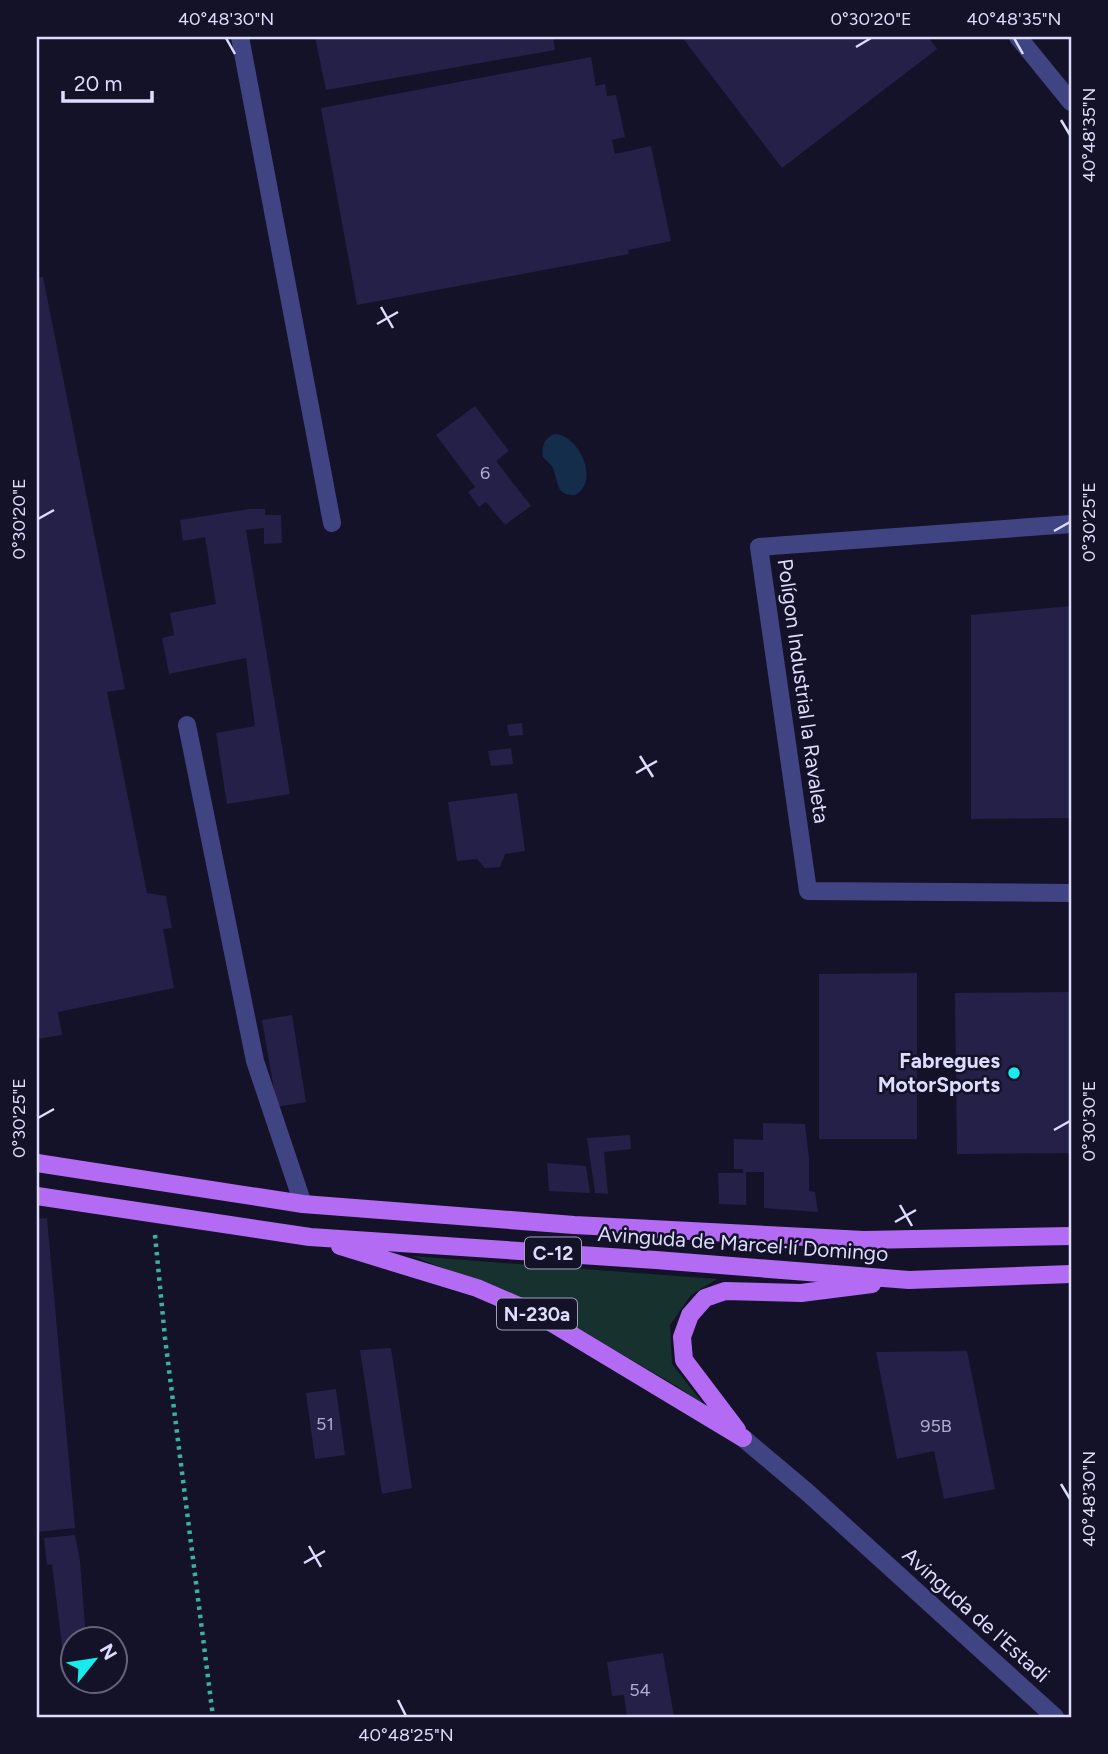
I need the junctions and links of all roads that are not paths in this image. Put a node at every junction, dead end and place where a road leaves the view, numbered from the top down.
1 (240, 37) edge
2 (1017, 37) edge
3 (1071, 102) edge
4 (332, 523) dead end
5 (1071, 524) edge
6 (187, 725) dead end
7 (1071, 893) edge
8 (37, 1163) edge
9 (37, 1196) edge
10 (303, 1204) junction
11 (1071, 1236) edge
12 (310, 1237) junction
13 (1071, 1273) edge
14 (909, 1280) junction
15 (743, 1438) junction
16 (1051, 1715) edge

1 - 4 street
2 - 3 street
5 - 7 street, Polígon Industrial la Ravaleta
6 - 10 street
8 - 10 main road, C-12
9 - 12 main road, Avinguda de Marcel·lí Domingo / C-12
10 - 11 main road, C-12
12 - 14 main road, Avinguda de Marcel·lí Domingo / C-12
12 - 15 main road, N-230a
13 - 14 main road, Avinguda de Marcel·lí Domingo / C-12
14 - 15 main road, N-230a
15 - 16 street, Avinguda de l'Estadi / N-230a

